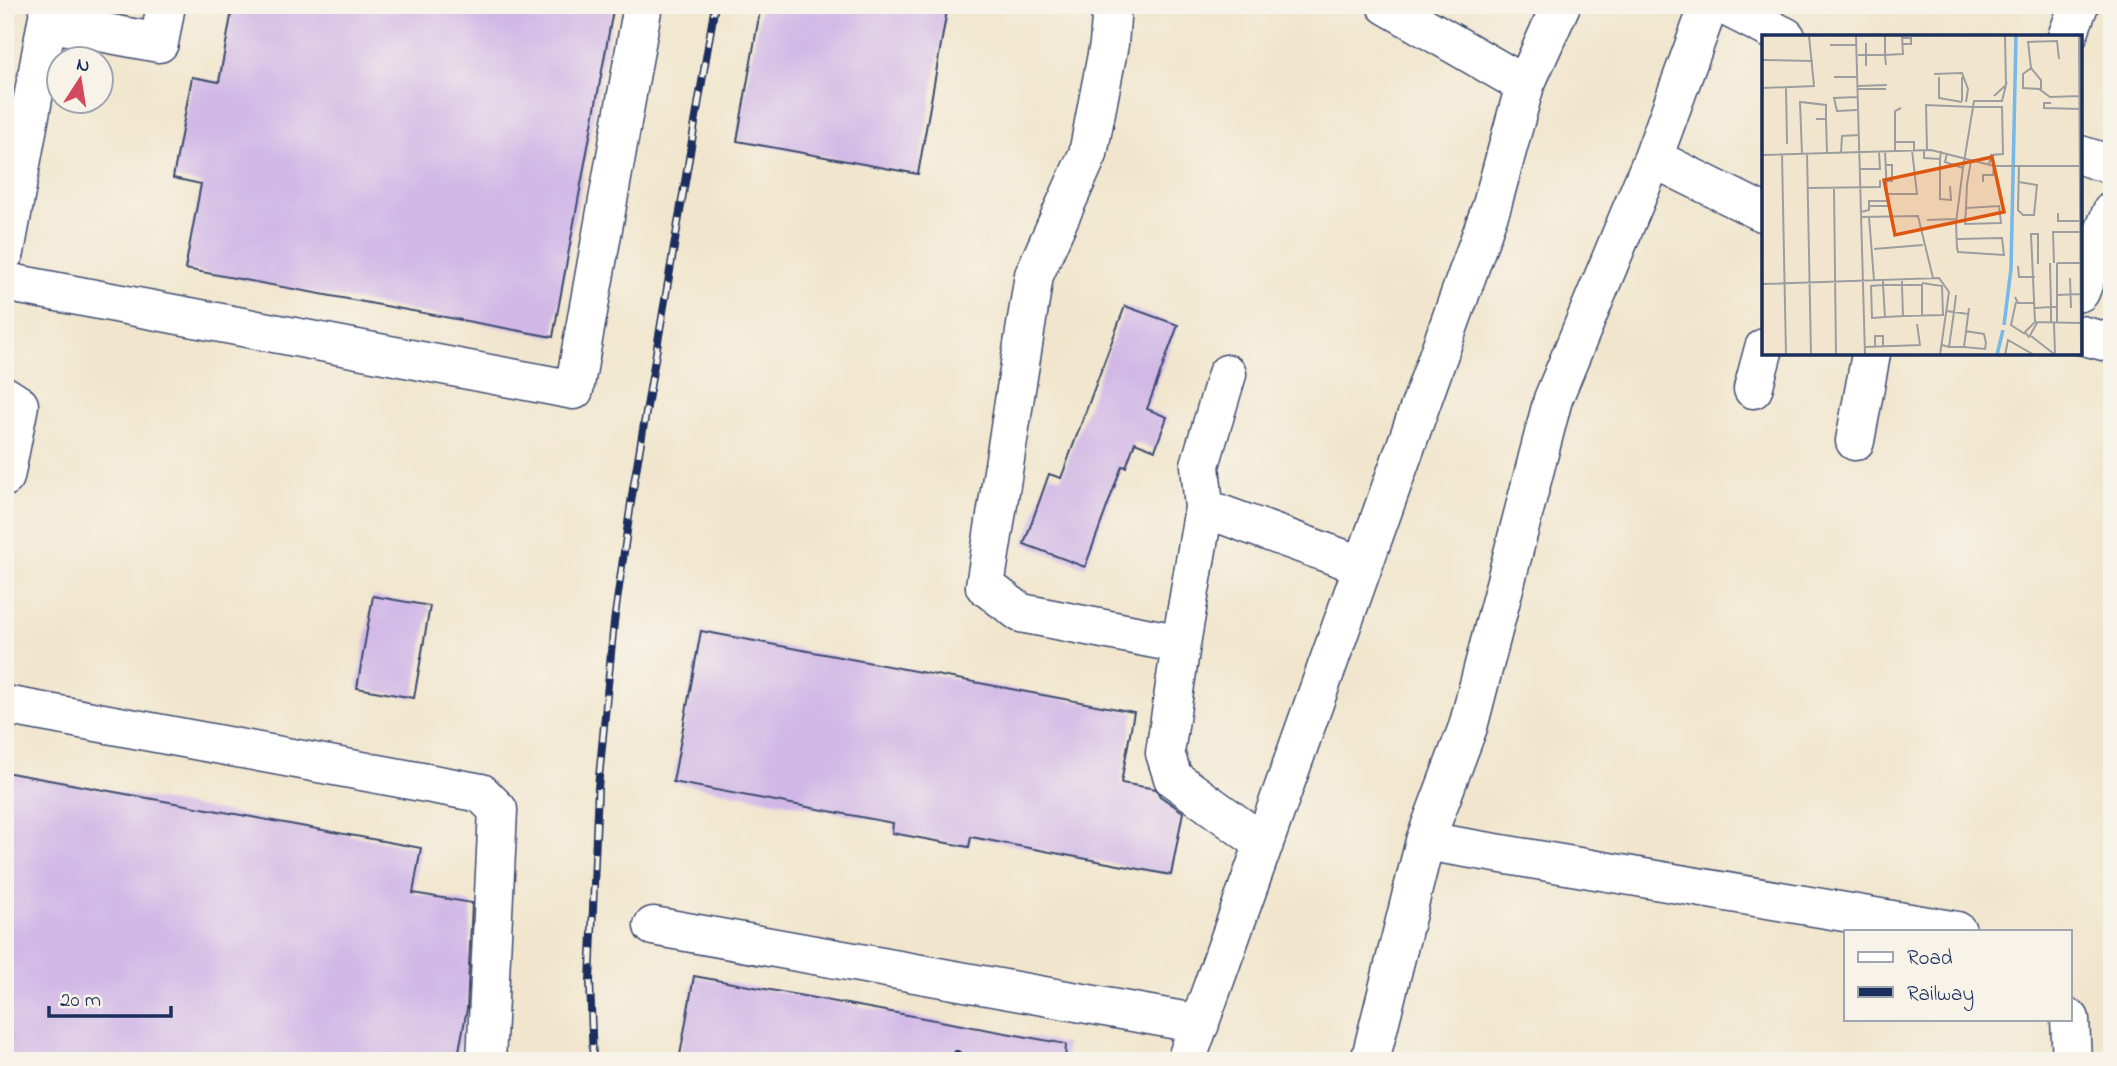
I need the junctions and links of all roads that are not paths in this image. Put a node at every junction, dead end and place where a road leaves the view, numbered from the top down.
1 (166, 5) edge
2 (643, 5) edge
3 (1112, 5) edge
4 (1386, 5) edge
5 (1561, 5) edge
6 (1709, 5) edge
7 (1723, 5) edge
8 (2079, 5) edge
9 (48, 13) edge
10 (1782, 35) edge
11 (2068, 35) edge
12 (1525, 85) junction
13 (2082, 156) edge
14 (1653, 159) junction
15 (2112, 165) edge
16 (2112, 211) edge
17 (1762, 213) edge
18 (5, 252) edge
19 (5, 282) edge
20 (2082, 287) edge
21 (2082, 336) edge
22 (2112, 343) edge
23 (1762, 353) edge
24 (1871, 355) edge
25 (1227, 374) dead end
26 (1754, 389) dead end
27 (5, 396) edge
28 (1855, 441) dead end
29 (5, 477) edge
30 (1204, 508) junction
31 (1363, 566) junction
32 (1181, 644) junction
33 (5, 705) edge
34 (1425, 841) junction
35 (1264, 844) junction
36 (653, 926) dead end
37 (1951, 930) edge
38 (2070, 1020) edge
39 (1200, 1024) junction
40 (486, 1061) edge
41 (1186, 1061) edge
42 (1370, 1061) edge
43 (2073, 1061) edge

1 - 9 street
2 - 19 street
3 - 32 street
4 - 12 street
5 - 12 street
6 - 14 street
7 - 10 street
8 - 11 street
9 - 18 street
12 - 31 street
13 - 15 street
14 - 17 street
14 - 34 street
16 - 20 street
21 - 22 street
23 - 26 street
24 - 28 street
25 - 30 street
27 - 29 street
30 - 31 street
30 - 32 street
31 - 35 street
32 - 35 street
33 - 40 street
34 - 37 street
34 - 42 street
35 - 39 street
36 - 39 street
38 - 43 street
39 - 41 street

